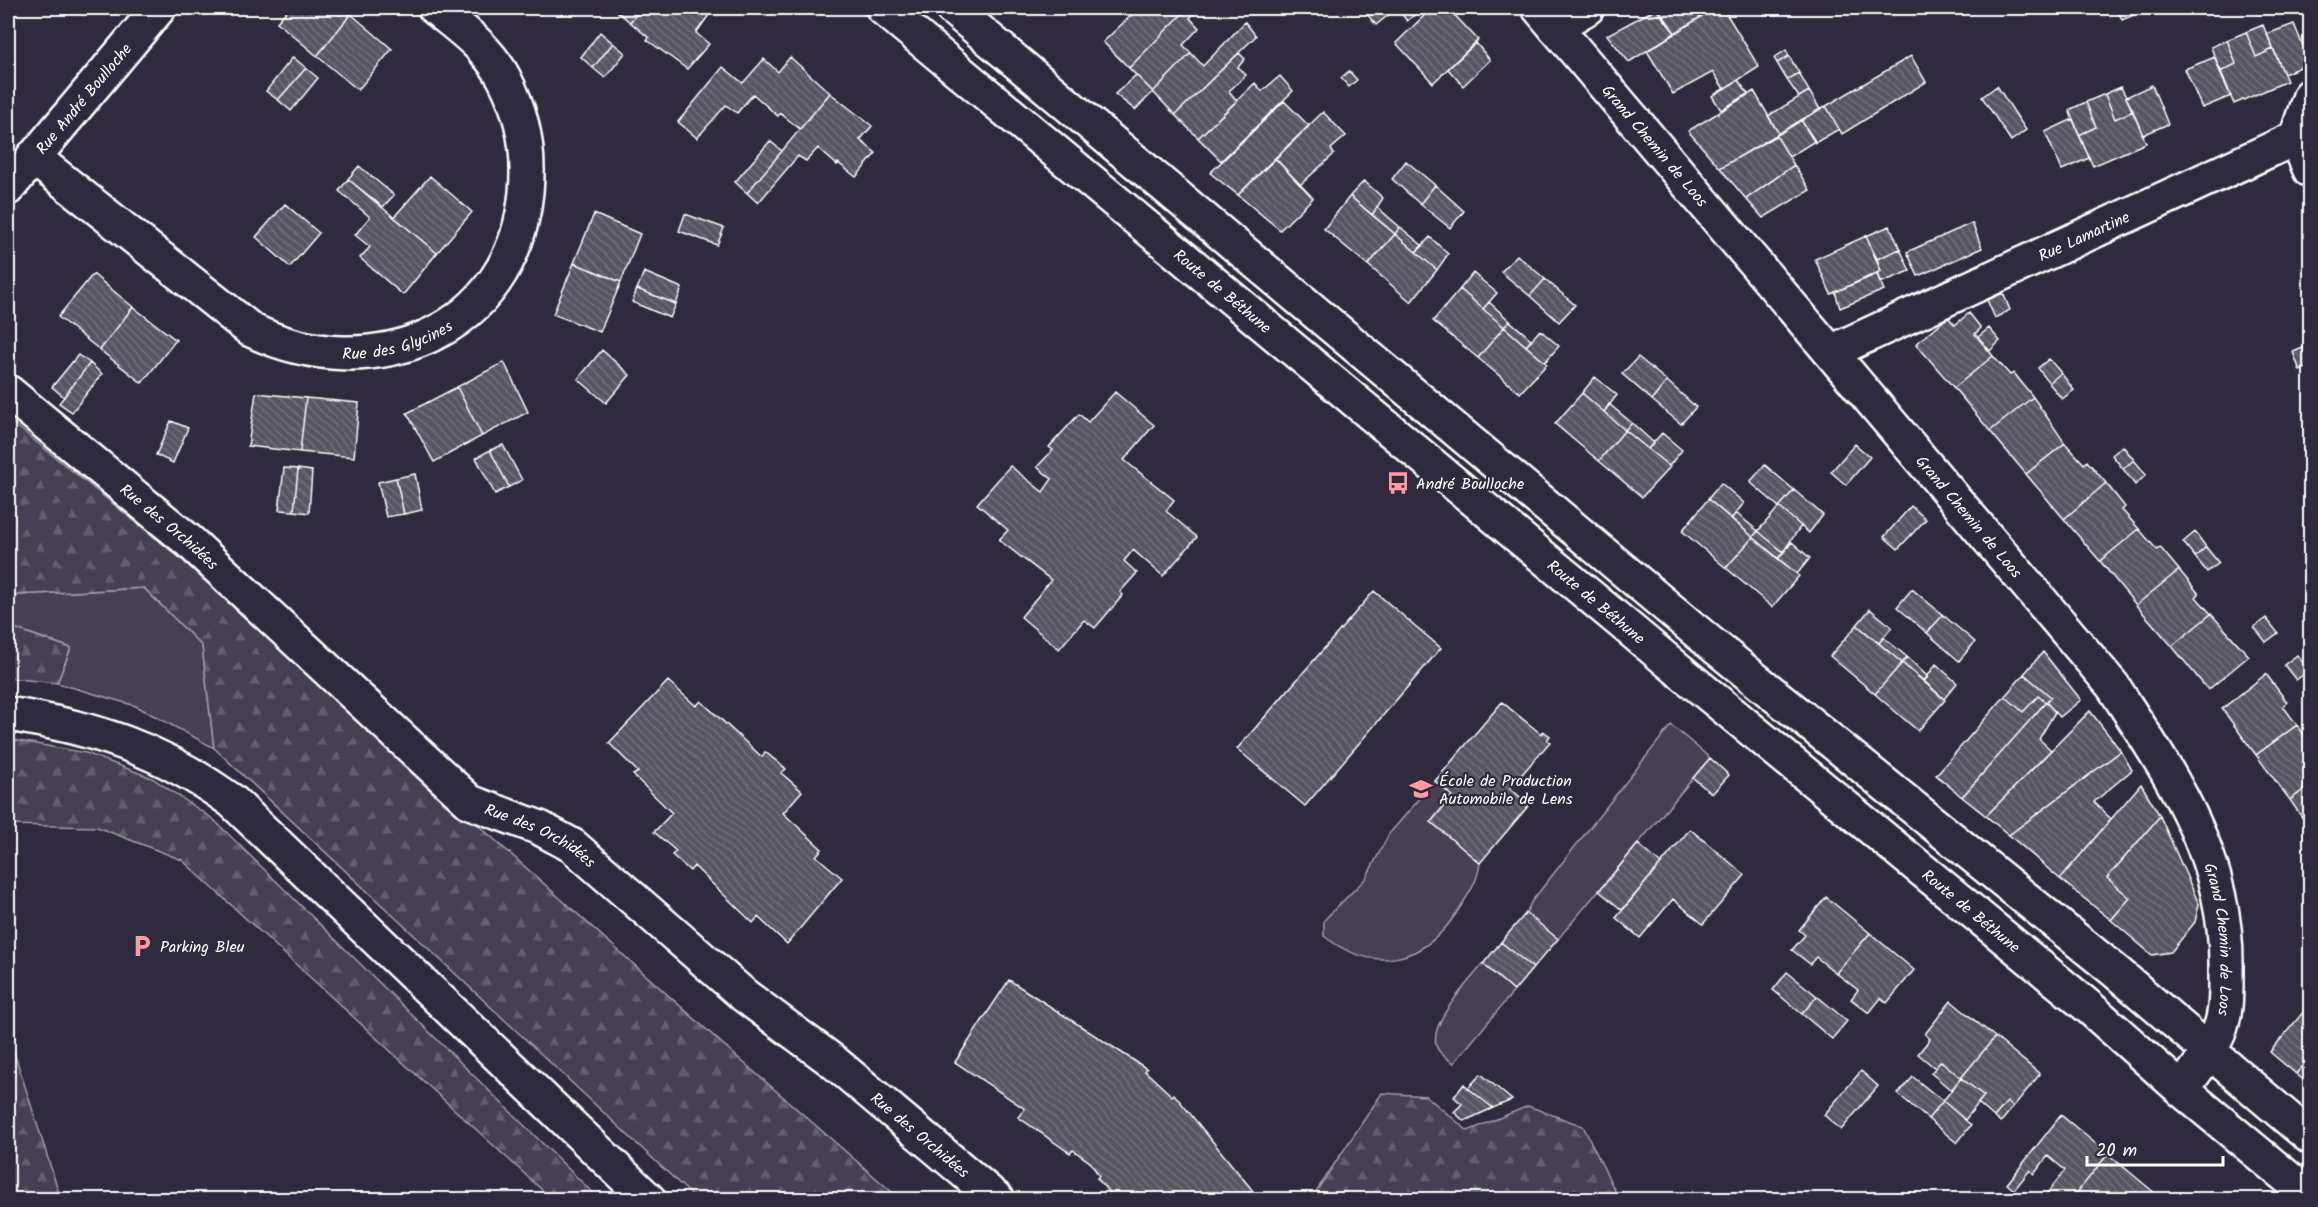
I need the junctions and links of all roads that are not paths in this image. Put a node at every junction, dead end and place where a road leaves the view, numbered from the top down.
1 (159, 8) edge
2 (435, 8) edge
3 (883, 8) edge
4 (952, 8) edge
5 (1587, 8) edge
6 (1547, 17) edge
7 (2310, 96) edge
8 (2295, 138) junction
9 (33, 157) junction
10 (2310, 170) edge
11 (8, 188) edge
12 (1831, 352) junction
13 (8, 392) edge
14 (8, 714) edge
15 (2208, 1050) junction
16 (2182, 1090) junction
17 (2310, 1137) edge
18 (2310, 1196) edge
19 (649, 1200) edge
20 (998, 1200) edge

1 - 9 street, Rue André Boulloche
2 - 9 street, Rue des Glycines
3 - 16 street, Route de Béthune
4 - 15 street
5 - 6 street
6 - 12 street, Grand Chemin de Loos
7 - 8 street
8 - 10 street
8 - 12 street, Rue Lamartine
9 - 11 street, Rue André Boulloche
12 - 15 street, Grand Chemin de Loos
13 - 20 street, Rue des Orchidées
14 - 19 street
15 - 16 street, Grand Chemin de Loos
15 - 17 street
16 - 18 street, Route de Béthune

